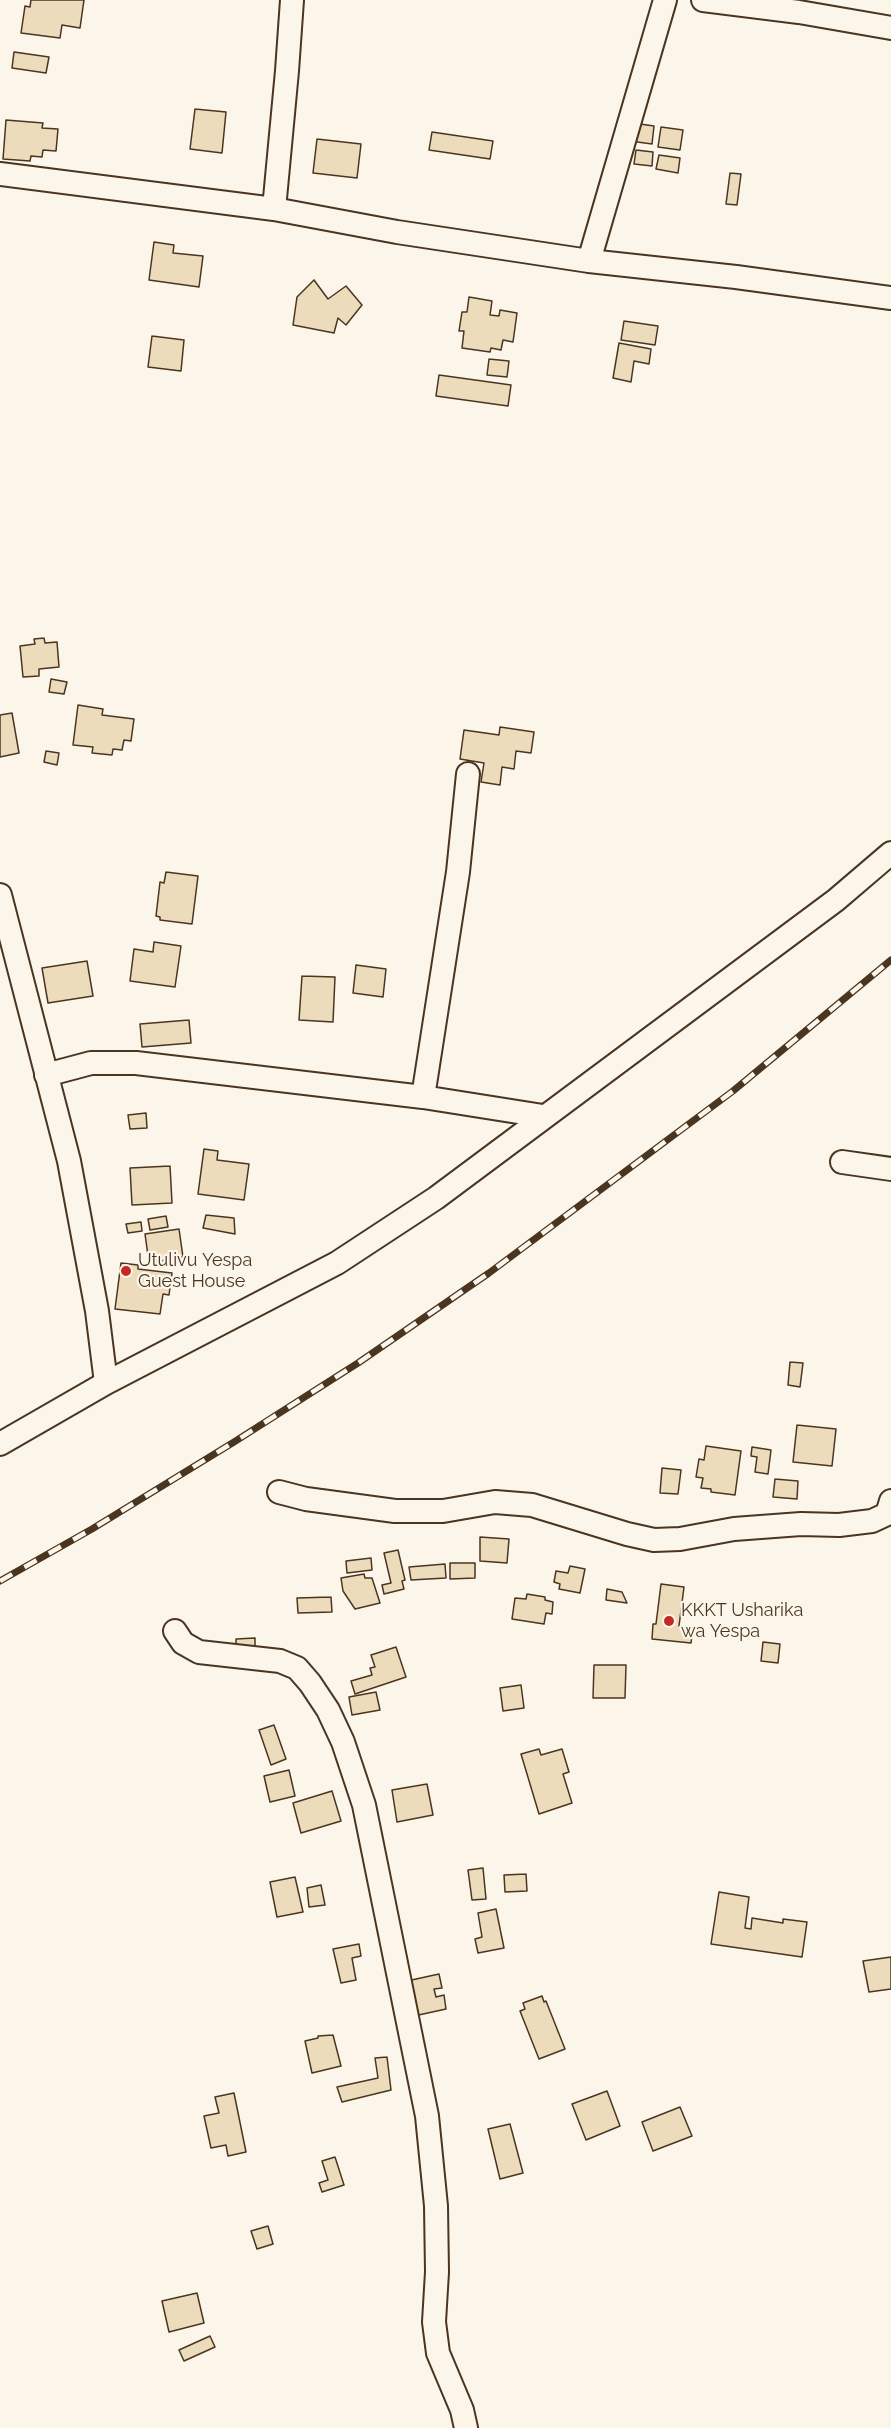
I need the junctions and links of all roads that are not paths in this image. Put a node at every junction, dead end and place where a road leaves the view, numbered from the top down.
1 (292, 0) edge
2 (665, 0) edge
3 (703, 0) edge
4 (891, 28) edge
5 (0, 174) edge
6 (274, 209) junction
7 (589, 261) junction
8 (891, 298) edge
9 (468, 774) dead end
10 (891, 853) edge
11 (0, 895) edge
12 (46, 1075) junction
13 (423, 1097) junction
14 (543, 1116) junction
15 (842, 1162) dead end
16 (891, 1169) edge
17 (106, 1383) junction
18 (0, 1444) edge
19 (279, 1492) dead end
20 (891, 1501) edge
21 (175, 1631) dead end
22 (466, 2428) edge

1 - 6 street
2 - 7 street
3 - 4 street
5 - 6 street
6 - 7 street
7 - 8 street
9 - 13 street
10 - 14 street
11 - 12 street
12 - 13 street
12 - 17 street
13 - 14 street
14 - 17 street
15 - 16 street
17 - 18 street
19 - 20 street
21 - 22 street

